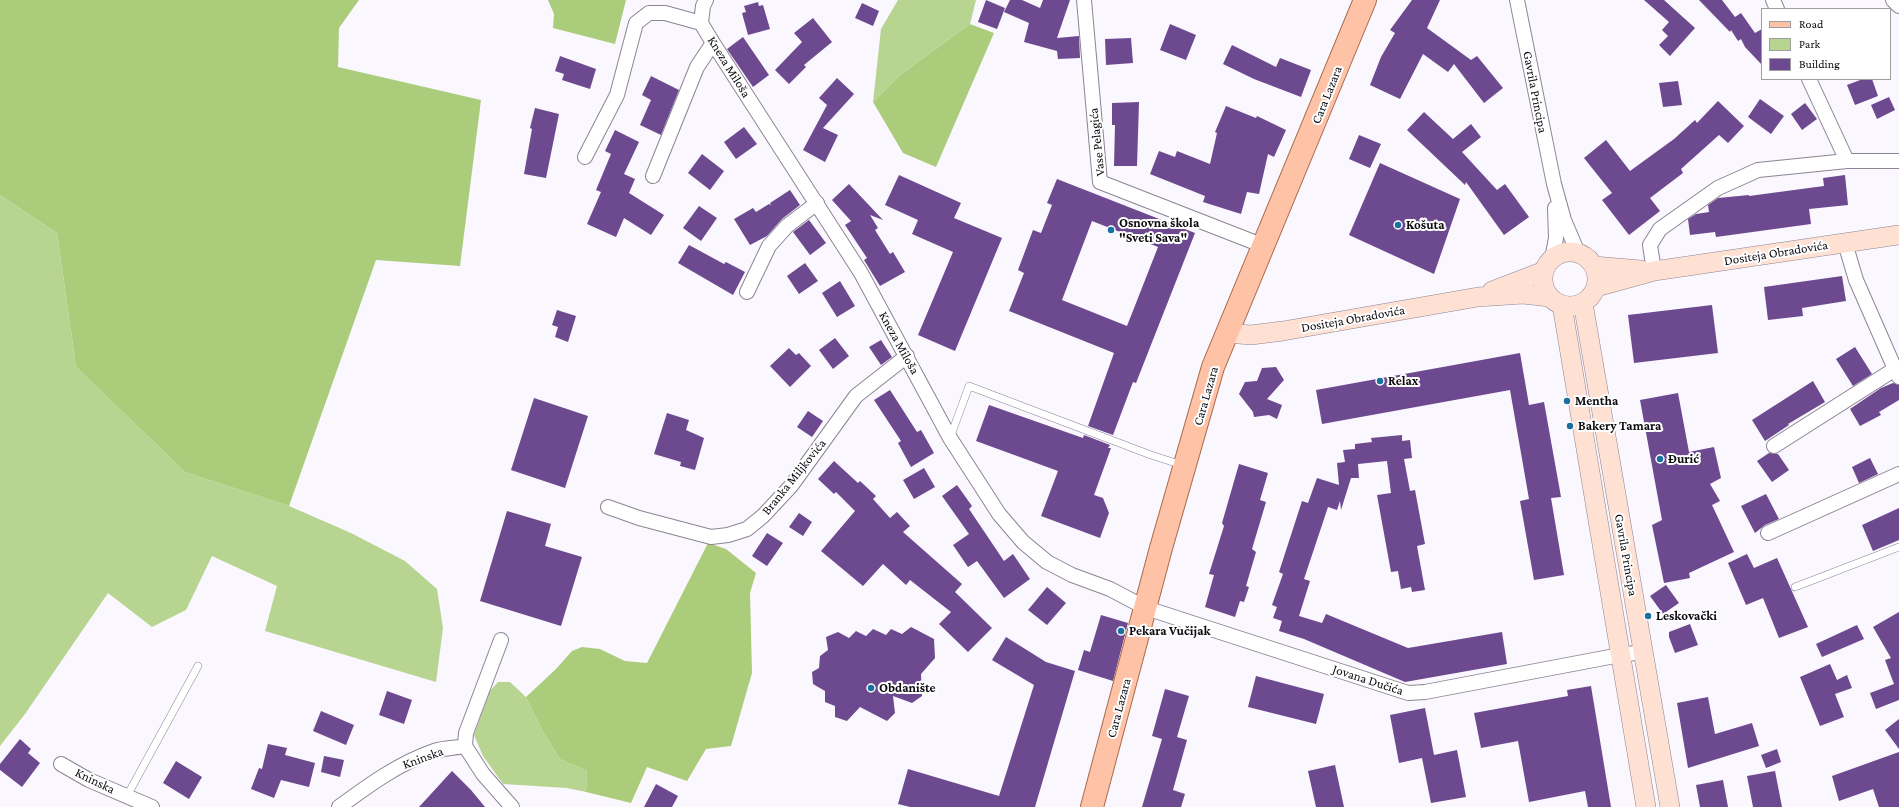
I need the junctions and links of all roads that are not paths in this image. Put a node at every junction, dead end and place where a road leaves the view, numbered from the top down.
1 (706, 0) edge
2 (1084, 0) edge
3 (1365, 0) edge
4 (1517, 0) edge
5 (1893, 0) edge
6 (1899, 6) edge
7 (701, 23) junction
8 (713, 43) junction
9 (1809, 80) edge
10 (585, 157) dead end
11 (1899, 160) edge
12 (1847, 161) junction
13 (653, 176) dead end
14 (1554, 184) junction
15 (817, 203) junction
16 (1899, 234) edge
17 (1845, 243) junction
18 (1264, 246) junction
19 (1578, 253) junction
20 (1548, 265) junction
21 (1594, 266) junction
22 (1654, 272) junction
23 (1596, 287) junction
24 (747, 292) dead end
25 (1478, 297) junction
26 (1556, 301) junction
27 (1582, 303) junction
28 (1227, 333) junction
29 (907, 356) junction
30 (1897, 373) edge
31 (950, 438) junction
32 (1774, 446) dead end
33 (1186, 466) junction
34 (1899, 474) edge
35 (608, 507) dead end
36 (1768, 533) dead end
37 (1899, 547) edge
38 (1795, 587) dead end
39 (1146, 608) junction
40 (501, 640) dead end
41 (1643, 652) junction
42 (1620, 655) junction
43 (198, 666) dead end
44 (465, 746) junction
45 (61, 764) dead end
46 (127, 796) junction
47 (152, 807) edge
48 (340, 807) edge
49 (512, 807) edge
50 (1092, 807) edge
51 (1646, 807) edge
52 (1670, 807) edge

1 - 7 street, Kneza Miloša
2 - 18 street, Vase Pelagića
3 - 18 main road, Cara Lazara
4 - 14 street, Gavrila Principa
5 - 6 street
7 - 8 street, Kneza Miloša
7 - 10 street, Kneza Miloša
8 - 13 street
8 - 15 street, Kneza Miloša
9 - 12 street
11 - 12 street
12 - 22 street
14 - 19 street, Gavrila Principa
14 - 20 street, Gavrila Principa
15 - 24 street
15 - 29 street, Kneza Miloša
16 - 17 street, Dositeja Obradovića
17 - 22 street, Dositeja Obradovića
17 - 30 street
18 - 28 main road, Cara Lazara
19 - 20 street
19 - 21 street
20 - 25 street, Dositeja Obradovića
20 - 26 street
21 - 22 street, Dositeja Obradovića
21 - 23 street
22 - 23 street, Dositeja Obradovića
23 - 27 street
25 - 26 street, Dositeja Obradovića
25 - 28 street, Dositeja Obradovića
26 - 27 street
26 - 42 street, Gavrila Principa
27 - 41 street, Gavrila Principa
28 - 33 main road, Cara Lazara
29 - 31 street, Kneza Miloša
29 - 35 street, Branka Miljkovića
30 - 32 street
31 - 33 lane
31 - 39 street, Kneza Miloša
33 - 39 main road, Cara Lazara
34 - 36 street
37 - 38 lane
39 - 42 street, Jovana Dučića
39 - 50 main road, Cara Lazara
40 - 44 street
41 - 42 street, Jovana Dučića
41 - 52 street, Gavrila Principa
42 - 51 street, Gavrila Principa
43 - 46 lane
44 - 48 street, Kninska
44 - 49 street
45 - 46 street, Kninska
46 - 47 street, Kninska

